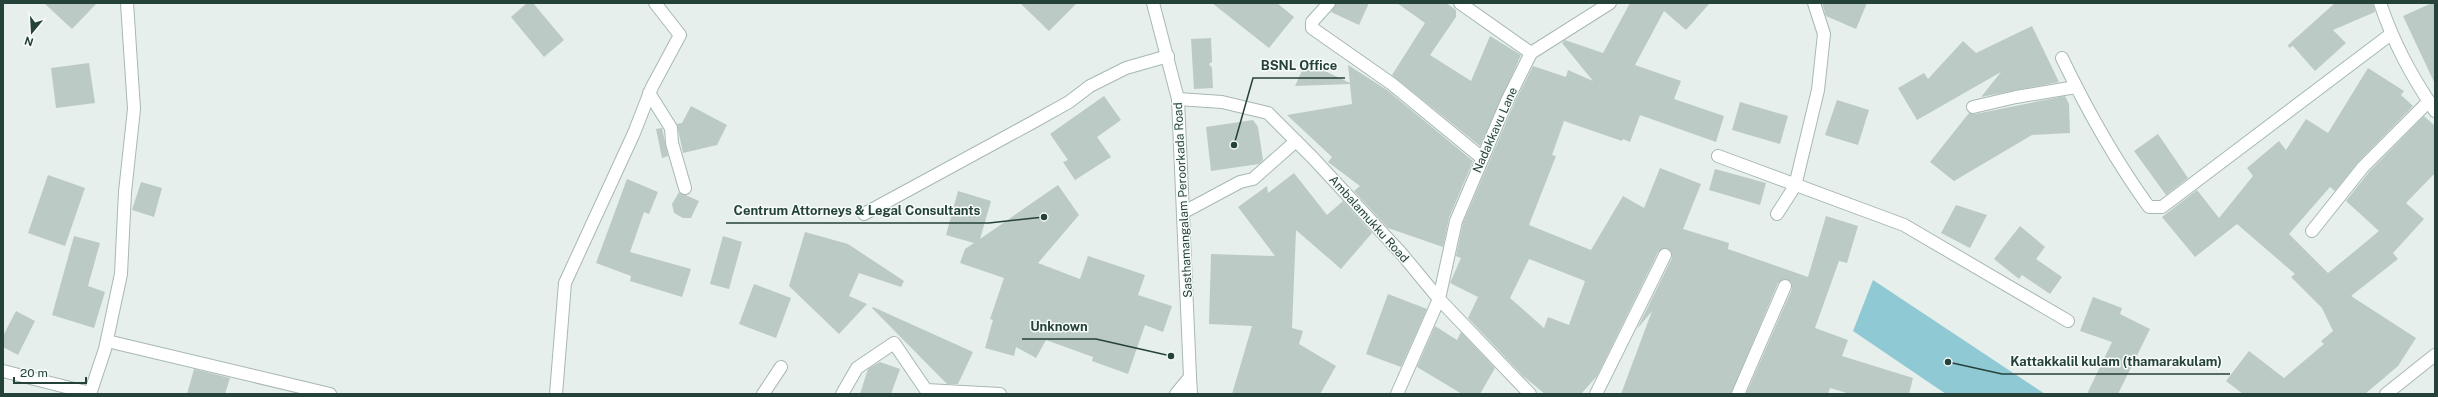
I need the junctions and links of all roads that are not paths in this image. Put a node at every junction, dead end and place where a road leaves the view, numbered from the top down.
1 (127, 3) edge
2 (655, 3) edge
3 (1153, 3) edge
4 (1329, 3) edge
5 (1460, 3) edge
6 (1610, 3) edge
7 (1814, 3) edge
8 (2380, 3) edge
9 (2390, 34) junction
10 (1531, 54) junction
11 (1168, 56) junction
12 (2062, 58) dead end
13 (2076, 87) junction
14 (649, 93) junction
15 (1178, 99) junction
16 (2432, 106) edge
17 (1973, 108) dead end
18 (1296, 141) junction
19 (1718, 156) dead end
20 (1482, 158) junction
21 (1795, 186) junction
22 (684, 188) dead end
23 (1184, 212) junction
24 (864, 214) dead end
25 (1777, 214) dead end
26 (2312, 231) dead end
27 (1665, 255) dead end
28 (1785, 286) dead end
29 (1439, 299) junction
30 (2068, 321) dead end
31 (107, 341) junction
32 (2435, 355) edge
33 (780, 367) dead end
34 (3, 371) edge
35 (1190, 377) junction
36 (90, 393) edge
37 (330, 394) edge
38 (556, 394) edge
39 (763, 394) edge
40 (842, 394) edge
41 (1000, 394) edge
42 (1176, 394) edge
43 (1191, 394) edge
44 (1397, 394) edge
45 (1530, 394) edge
46 (1596, 394) edge
47 (1738, 394) edge
48 (2386, 394) edge

1 - 31 street
2 - 14 street
3 - 11 street, Sasthamangalam Peroorkada Road
4 - 20 street
5 - 10 street
6 - 10 street
7 - 21 street
8 - 9 street
9 - 13 street
9 - 16 street
10 - 20 street, Nadakkavu Lane
11 - 15 street, Sasthamangalam Peroorkada Road
11 - 24 street
12 - 13 street
13 - 17 street
14 - 22 street
14 - 38 street
15 - 18 street, Ambalamukku Road
15 - 23 street, Sasthamangalam Peroorkada Road
16 - 26 street
18 - 23 street
18 - 29 street, Ambalamukku Road
19 - 21 street
20 - 29 street, Nadakkavu Lane
21 - 25 street
21 - 30 street
23 - 35 street, Sasthamangalam Peroorkada Road
27 - 46 street
28 - 47 street
29 - 44 street, Nadakkavu Lane
29 - 45 street, Ambalamukku Road
31 - 36 street
31 - 37 street
32 - 48 street
33 - 39 street
34 - 36 street
35 - 42 street
35 - 43 street, Sasthamangalam Peroorkada Road
40 - 41 street

